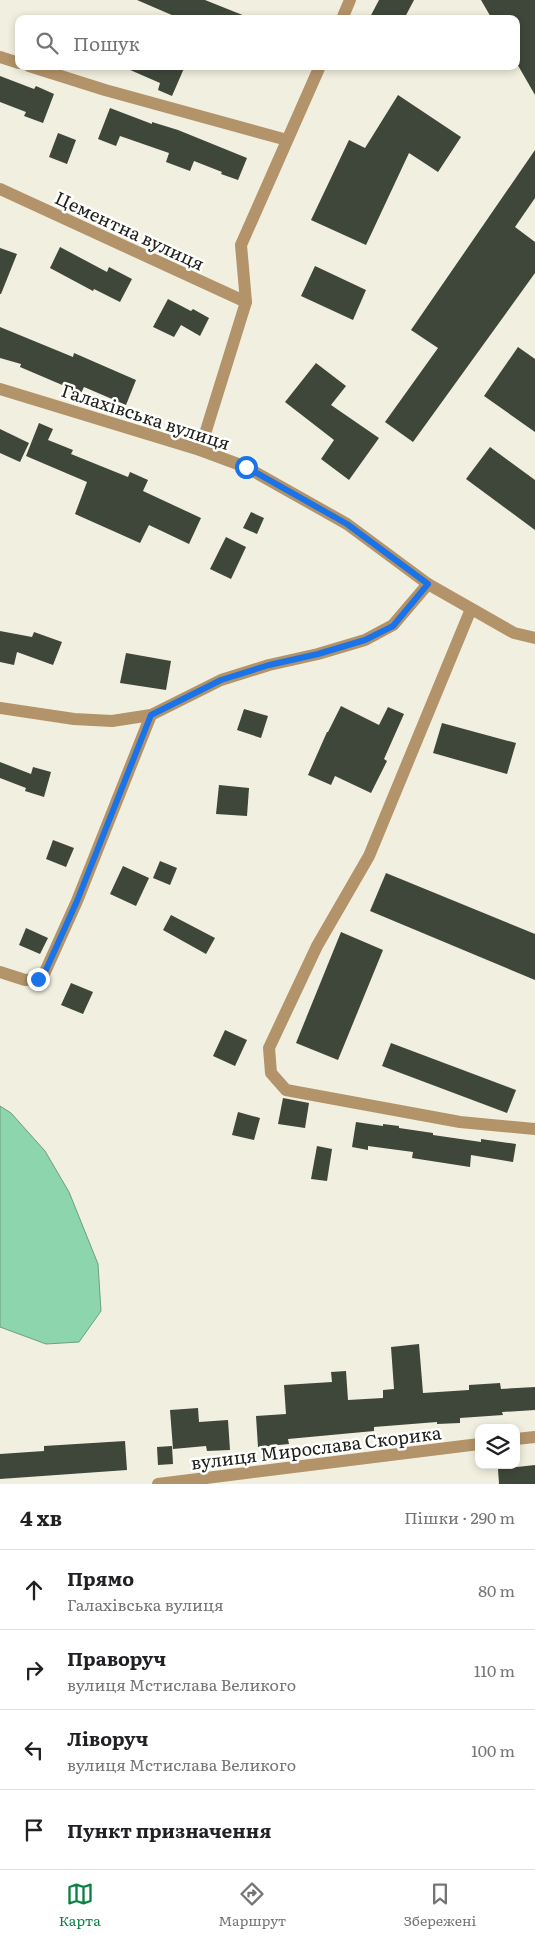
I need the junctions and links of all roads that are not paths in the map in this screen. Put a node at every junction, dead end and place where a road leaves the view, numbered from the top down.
1 (346, 1) edge
2 (343, 15) edge
3 (0, 57) edge
4 (15, 62) edge
5 (42, 70) edge
6 (318, 70) edge
7 (287, 140) junction
8 (0, 189) edge
9 (246, 302) junction
10 (0, 389) edge
11 (200, 450) junction
12 (428, 584) junction
13 (471, 609) junction
14 (535, 638) edge
15 (0, 708) edge
16 (151, 715) junction
17 (0, 972) edge
18 (535, 1129) edge
19 (535, 1437) edge
20 (520, 1439) edge
21 (475, 1445) edge
22 (162, 1484) edge

1 - 2 street
3 - 4 street
5 - 7 street
6 - 7 street
7 - 9 street
8 - 9 street, Цементна вулиця
9 - 11 street
10 - 11 street, Галахівська вулиця
11 - 12 street, Галахівська вулиця
12 - 13 street, Галахівська вулиця
12 - 16 street
13 - 14 street, Галахівська вулиця
13 - 18 street
15 - 16 street
16 - 17 street
19 - 20 street
21 - 22 street, вулиця Мирослава Скорика

